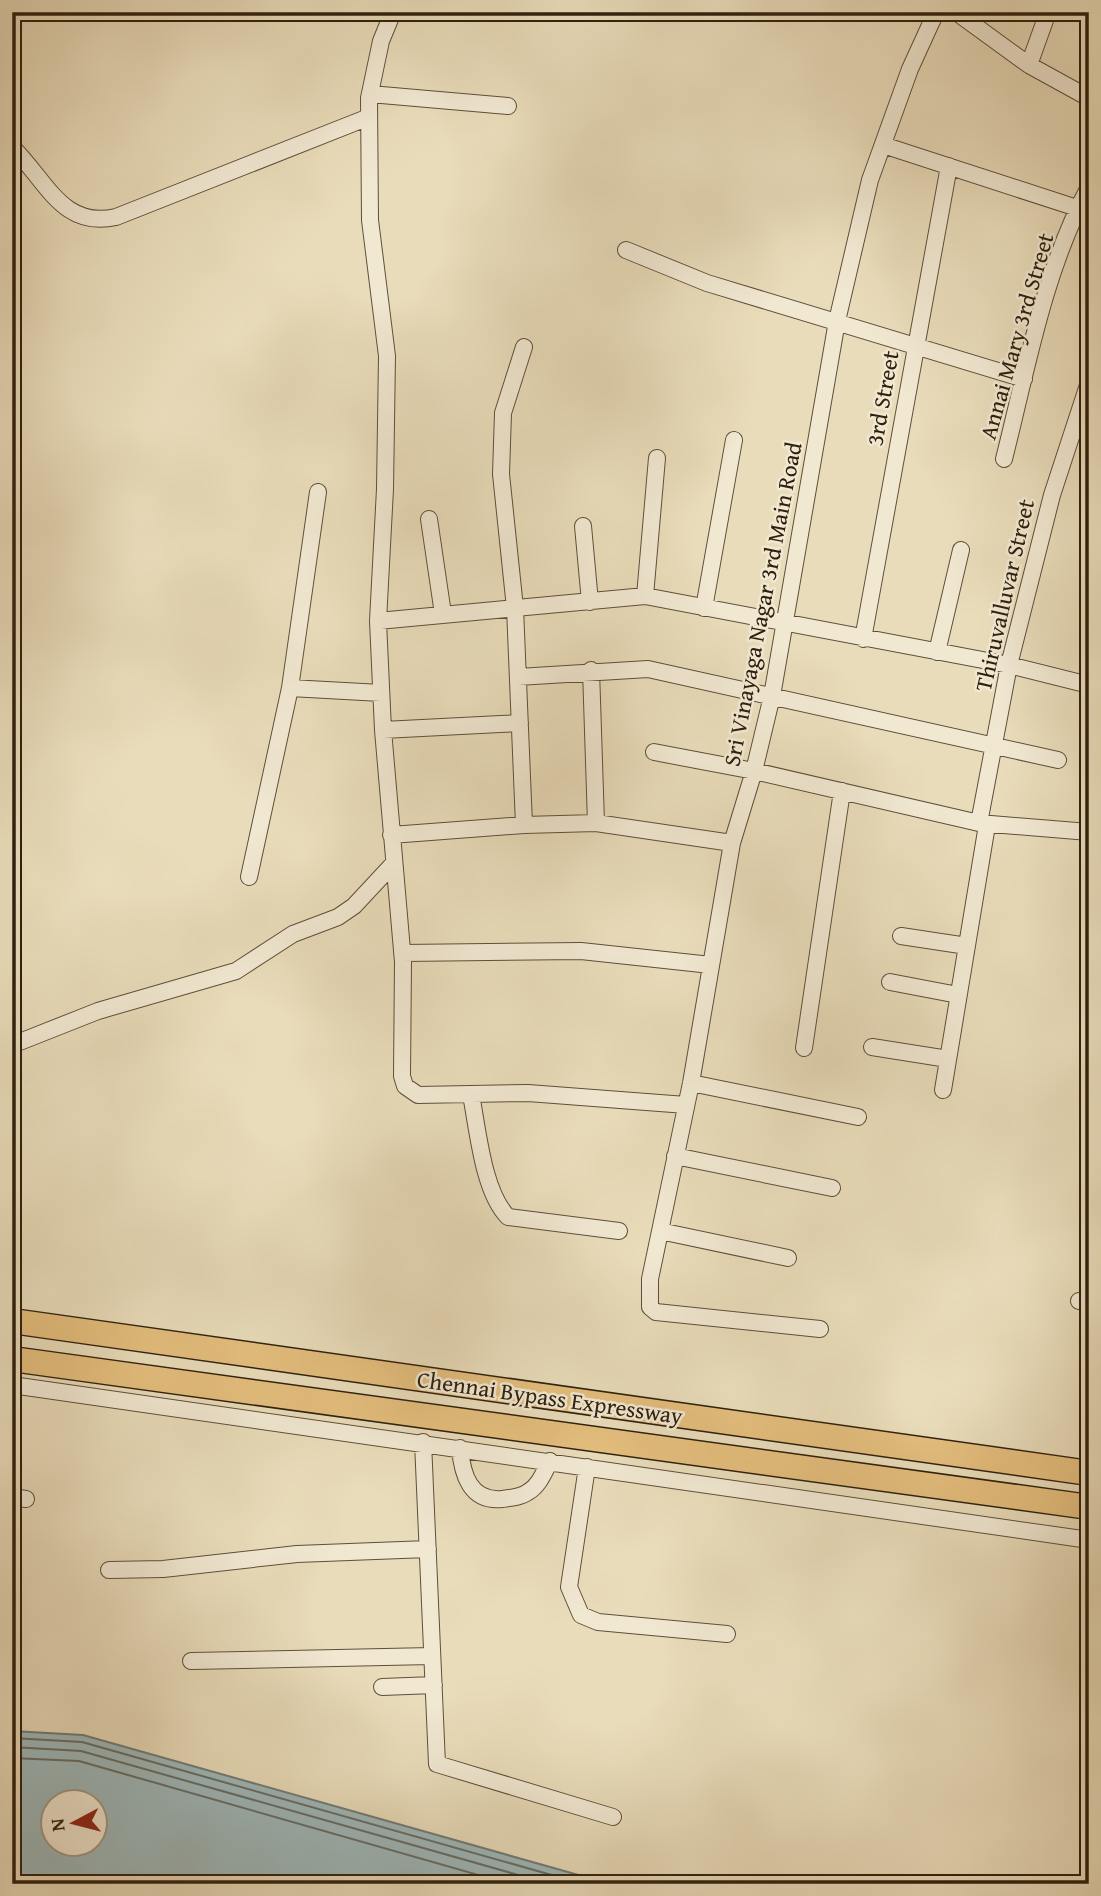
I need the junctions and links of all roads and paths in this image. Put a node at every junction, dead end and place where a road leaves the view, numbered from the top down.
1 (393, 12) edge
2 (936, 12) edge
3 (956, 12) edge
4 (1048, 12) edge
5 (1028, 65) junction
6 (370, 94) junction
7 (1089, 98) edge
8 (508, 106) dead end
9 (369, 117) junction
10 (883, 145) junction
11 (12, 147) edge
12 (949, 166) junction
13 (1089, 187) edge
14 (1077, 208) junction
15 (626, 250) dead end
16 (837, 321) junction
17 (524, 347) dead end
18 (914, 347) junction
19 (1024, 379) junction
20 (1089, 382) edge
21 (734, 440) dead end
22 (657, 458) dead end
23 (1004, 459) dead end
24 (318, 492) dead end
25 (429, 519) dead end
26 (583, 526) dead end
27 (961, 550) dead end
28 (645, 596) junction
29 (590, 602) junction
30 (515, 608) junction
31 (704, 608) junction
32 (443, 614) junction
33 (378, 621) junction
34 (786, 625) junction
35 (863, 639) junction
36 (937, 652) junction
37 (1009, 665) junction
38 (592, 670) junction
39 (518, 677) junction
40 (1089, 685) edge
41 (290, 688) junction
42 (382, 693) junction
43 (772, 696) junction
44 (520, 723) junction
45 (383, 730) junction
46 (994, 745) junction
47 (654, 752) dead end
48 (1058, 761) dead end
49 (754, 771) junction
50 (842, 792) junction
51 (596, 823) junction
52 (983, 824) junction
53 (524, 825) junction
54 (1089, 832) edge
55 (391, 835) junction
56 (732, 843) junction
57 (394, 863) junction
58 (249, 877) dead end
59 (901, 936) dead end
60 (967, 946) junction
61 (402, 953) junction
62 (711, 965) junction
63 (890, 982) dead end
64 (958, 995) junction
65 (12, 1045) edge
66 (872, 1047) dead end
67 (804, 1048) dead end
68 (948, 1059) junction
69 (691, 1083) junction
70 (943, 1090) dead end
71 (471, 1095) junction
72 (686, 1105) junction
73 (858, 1117) dead end
74 (676, 1156) junction
75 (832, 1188) dead end
76 (619, 1231) dead end
77 (660, 1231) junction
78 (788, 1258) dead end
79 (12, 1321) edge
80 (820, 1329) dead end
81 (12, 1359) edge
82 (12, 1385) edge
83 (423, 1443) junction
84 (460, 1448) junction
85 (550, 1461) junction
86 (587, 1467) junction
87 (1089, 1473) edge
88 (1089, 1507) edge
89 (1089, 1540) edge
90 (428, 1549) junction
91 (109, 1570) dead end
92 (727, 1634) dead end
93 (432, 1656) junction
94 (191, 1661) dead end
95 (434, 1685) junction
96 (383, 1687) dead end
97 (613, 1817) dead end

1 - 6 street
2 - 10 street, Sri Vinayaga Nagar 3rd Main Road
3 - 5 street
4 - 5 street
5 - 7 street
6 - 8 street
6 - 9 street
9 - 11 street
9 - 33 street
10 - 12 street
10 - 16 street, Sri Vinayaga Nagar 3rd Main Road
12 - 14 street
12 - 18 street, 3rd Street
13 - 14 street, Annai Mary 3rd Street
14 - 19 street, Annai Mary 3rd Street
15 - 16 street
16 - 18 street
16 - 34 street, Sri Vinayaga Nagar 3rd Main Road
17 - 30 street
18 - 19 street
18 - 35 street, 3rd Street
19 - 23 street, Annai Mary 3rd Street
20 - 37 street, Thiruvalluvar Street
21 - 31 street
22 - 28 street
24 - 41 street
25 - 32 street
26 - 29 street
27 - 36 street
28 - 29 street
28 - 31 street
29 - 30 street
30 - 32 street
30 - 39 street
31 - 34 street
32 - 33 street
33 - 42 street
34 - 35 street
34 - 43 street, Sri Vinayaga Nagar 3rd Main Road
35 - 36 street
36 - 37 street
37 - 40 street
37 - 46 street, Thiruvalluvar Street
38 - 39 street
38 - 43 street
38 - 51 street
39 - 44 street
41 - 42 street
41 - 58 street
42 - 45 street
43 - 46 street
43 - 49 street, Sri Vinayaga Nagar 3rd Main Road
44 - 45 street
44 - 53 street
45 - 55 street
46 - 48 street
46 - 52 street, Thiruvalluvar Street
47 - 49 street
49 - 50 street
49 - 56 street, Sri Vinayaga Nagar 3rd Main Road
50 - 52 street
50 - 67 street
51 - 53 street
51 - 56 street
52 - 54 street
52 - 60 street, Thiruvalluvar Street
53 - 55 street
55 - 57 street
56 - 62 street, Sri Vinayaga Nagar 3rd Main Road
57 - 61 street
57 - 65 street
59 - 60 street
60 - 64 street, Thiruvalluvar Street
61 - 62 street
61 - 71 street
62 - 69 street, Sri Vinayaga Nagar 3rd Main Road
63 - 64 street
64 - 68 street, Thiruvalluvar Street
66 - 68 street
68 - 70 street, Thiruvalluvar Street
69 - 72 street, Sri Vinayaga Nagar 3rd Main Road
69 - 73 street
71 - 72 street
71 - 76 street
72 - 74 street, Sri Vinayaga Nagar 3rd Main Road
74 - 75 street
74 - 77 street, Sri Vinayaga Nagar 3rd Main Road
77 - 78 street
77 - 80 street, Sri Vinayaga Nagar 3rd Main Road
79 - 87 highway, Chennai Bypass Expressway
81 - 88 highway, Chennai Bypass Expressway
82 - 83 street
83 - 84 street
83 - 90 street
84 - 85 street
84 - 85 street
85 - 86 street
86 - 89 street
86 - 92 street
90 - 91 street
90 - 93 street
93 - 94 street
93 - 95 street
95 - 96 street
95 - 97 street

